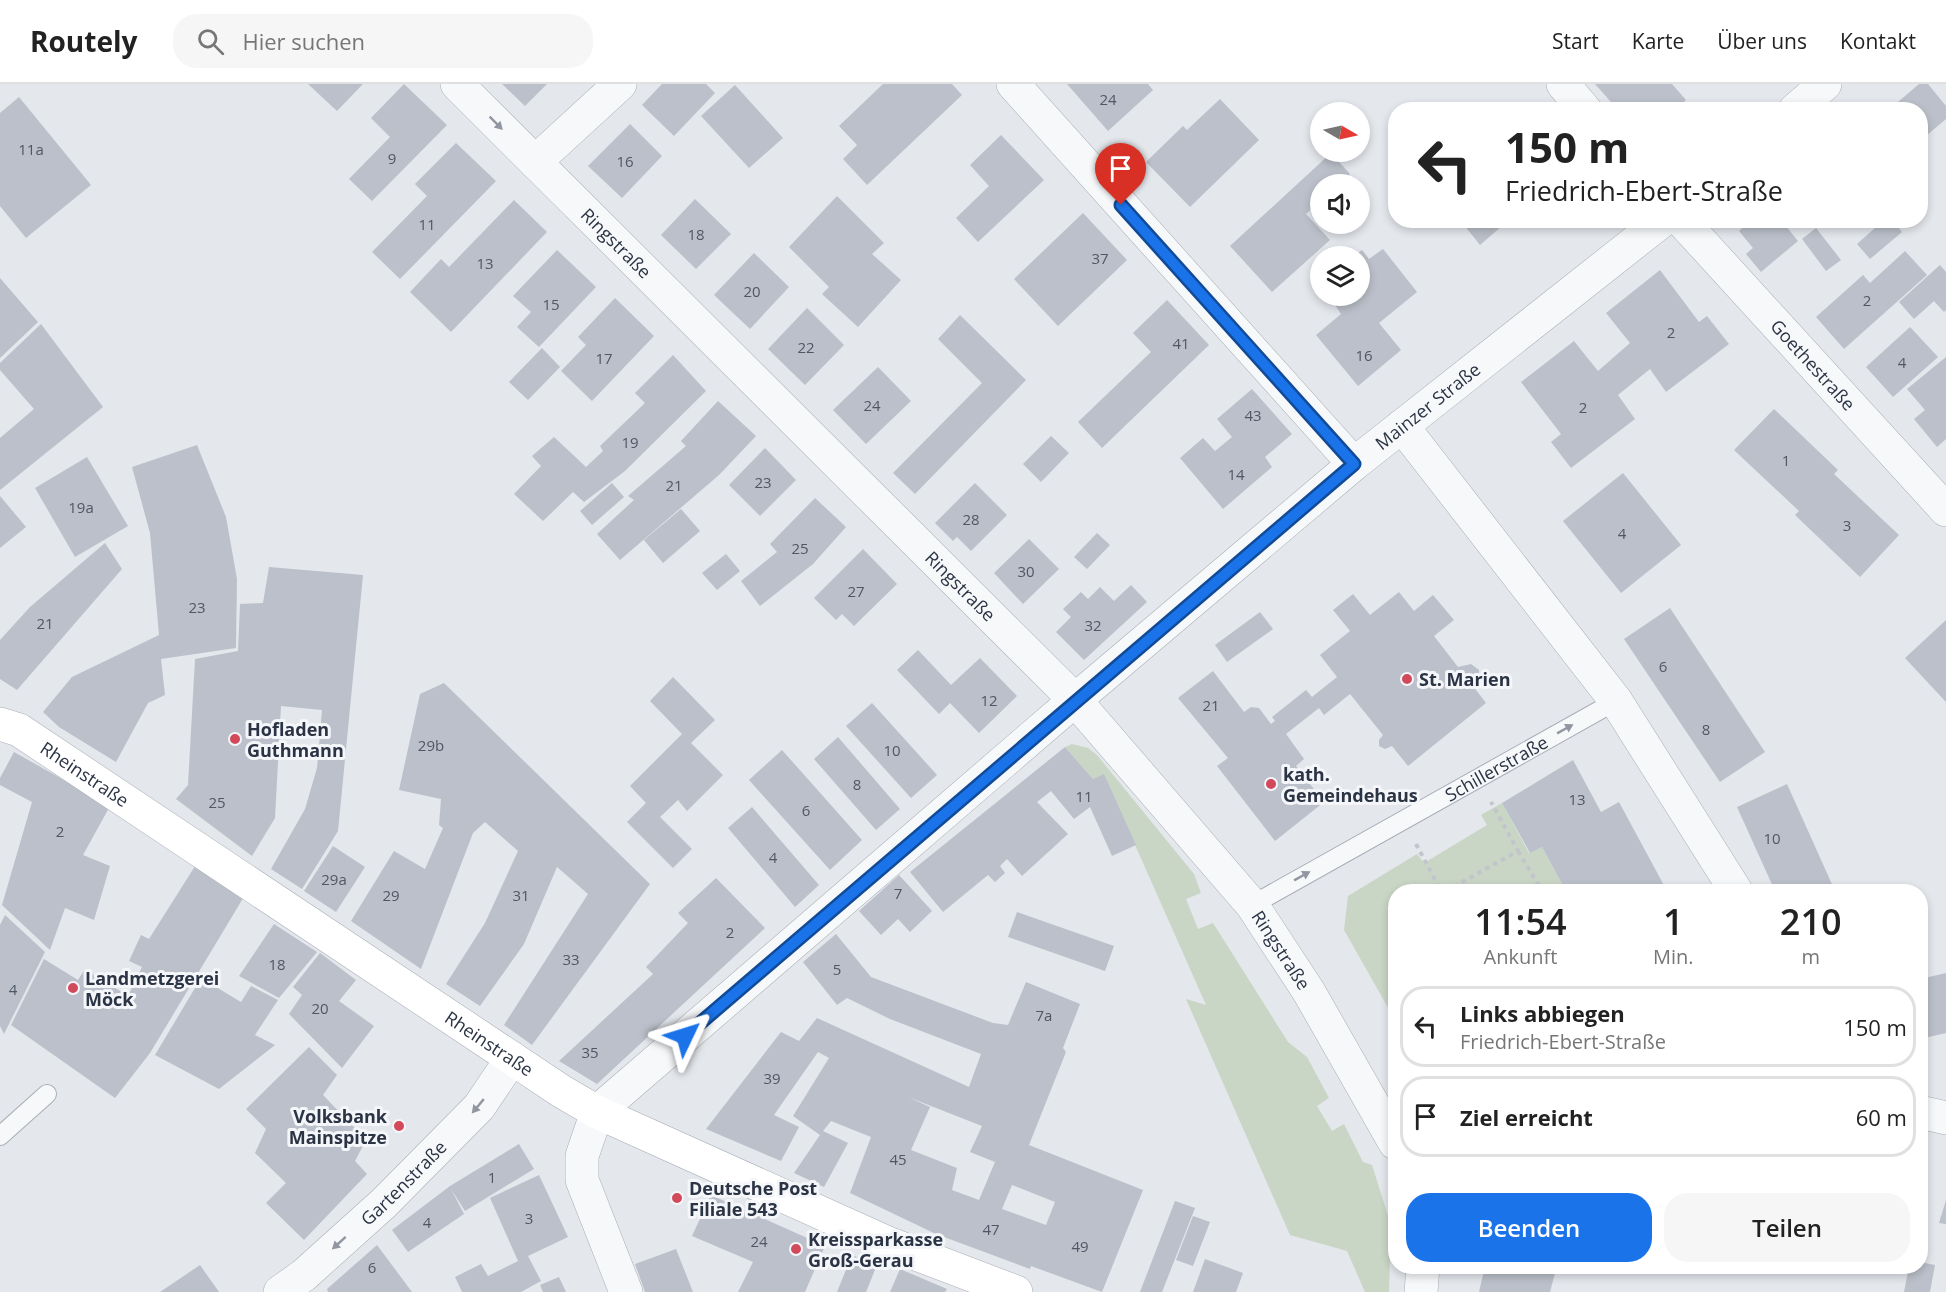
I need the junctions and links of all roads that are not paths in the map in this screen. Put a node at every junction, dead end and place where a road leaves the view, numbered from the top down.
1 (458, 84) edge
2 (620, 84) edge
3 (1013, 84) edge
4 (1563, 84) edge
5 (1825, 84) edge
6 (1578, 102) edge
7 (1804, 102) edge
8 (535, 162) junction
9 (1652, 228) edge
10 (1688, 228) edge
11 (1402, 426) junction
12 (1354, 464) junction
13 (1946, 510) edge
14 (1075, 700) junction
15 (1616, 701) junction
16 (0, 724) edge
17 (1732, 884) edge
18 (1252, 905) junction
19 (512, 1059) junction
20 (47, 1094) dead end
21 (597, 1112) junction
22 (1928, 1114) edge
23 (1946, 1118) edge
24 (1388, 1131) edge
25 (0, 1136) edge
26 (1422, 1274) edge
27 (280, 1292) edge
28 (626, 1292) edge
29 (1016, 1292) edge
30 (1421, 1292) edge

1 -> 8 street, Ringstraße
2 - 8 street
3 - 12 street
4 - 6 street
5 - 7 street
8 - 14 street, Ringstraße
9 - 11 street, Mainzer Straße
10 - 13 street, Goethestraße
11 - 12 street, Mainzer Straße
11 - 15 street
12 - 14 street, Mainzer Straße
14 - 18 street, Ringstraße
14 - 21 street, Mainzer Straße
15 - 17 street
18 -> 15 lane, Schillerstraße
16 - 19 main road, Rheinstraße
18 - 24 street, Ringstraße
19 - 21 main road, Rheinstraße
19 -> 27 street, Gartenstraße
20 - 25 lane
21 - 28 street
21 - 29 main road, Rheinstraße
22 - 23 street
26 - 30 street

